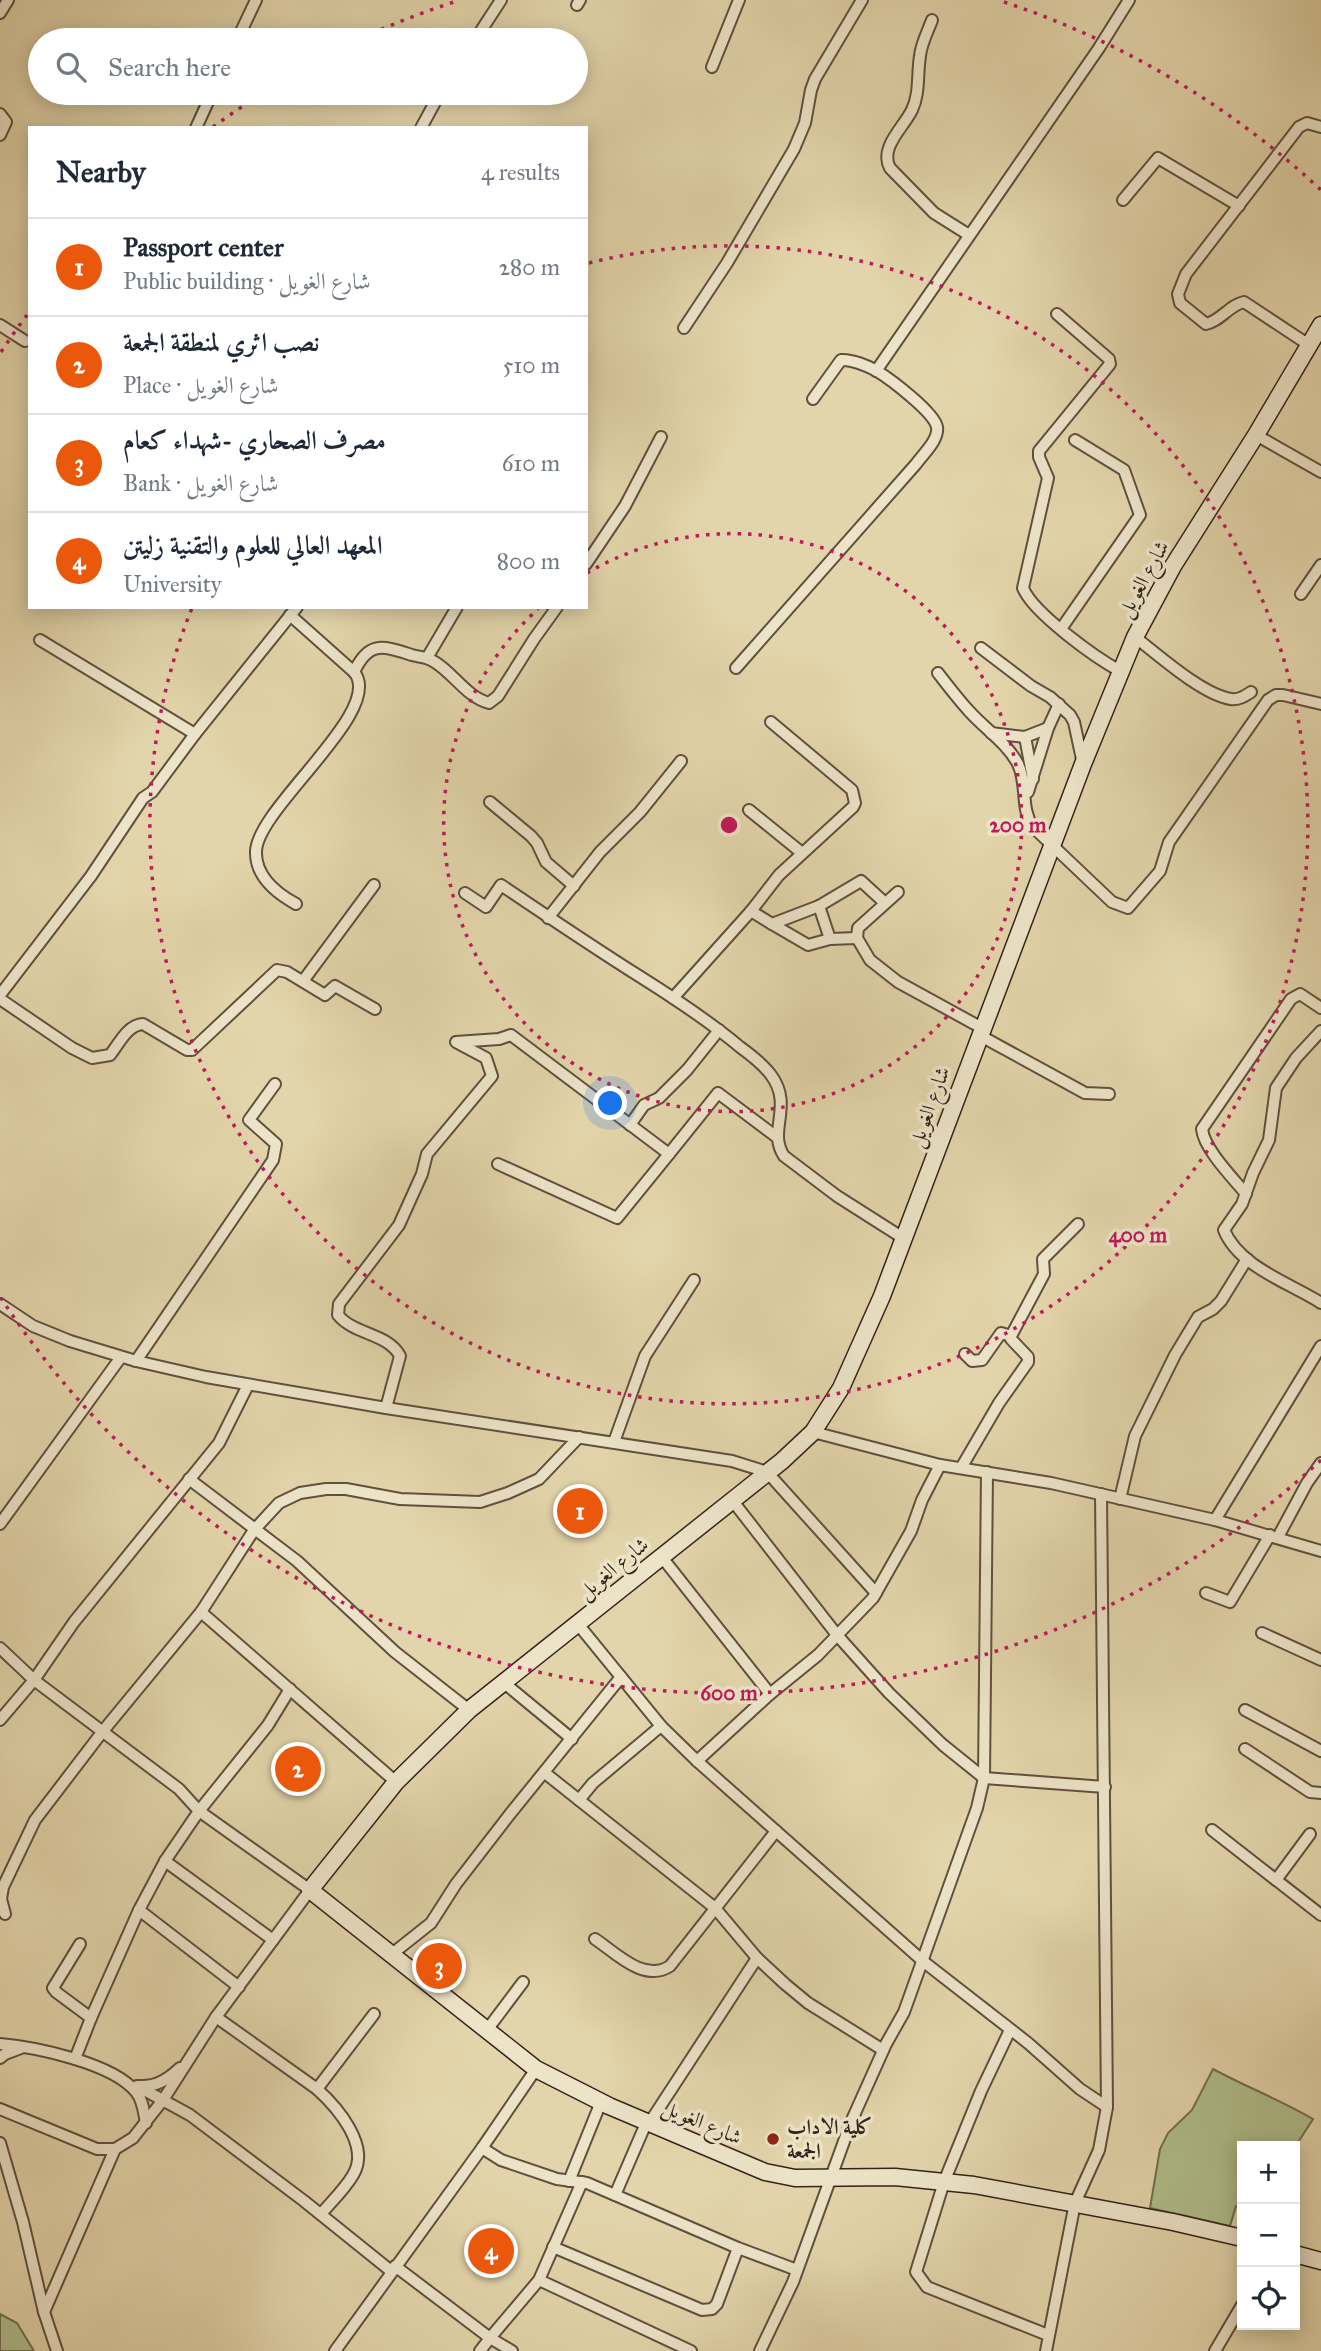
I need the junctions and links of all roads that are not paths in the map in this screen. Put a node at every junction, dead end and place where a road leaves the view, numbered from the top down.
1 (8, 0) edge
2 (256, 0) edge
3 (501, 0) edge
4 (739, 0) edge
5 (862, 0) edge
6 (1129, 0) edge
7 (0, 13) edge
8 (932, 20) dead end
9 (243, 28) edge
10 (483, 28) edge
11 (712, 67) dead end
12 (207, 105) edge
13 (433, 105) edge
14 (0, 114) edge
15 (197, 126) edge
16 (422, 126) edge
17 (1321, 127) edge
18 (0, 135) edge
19 (1122, 200) dead end
20 (1239, 206) junction
21 (969, 235) junction
22 (1056, 314) dead end
23 (1321, 324) edge
24 (0, 325) edge
25 (684, 328) dead end
26 (25, 341) dead end
27 (1309, 345) junction
28 (876, 371) junction
29 (813, 399) dead end
30 (1256, 435) junction
31 (661, 438) dead end
32 (1074, 440) dead end
33 (1321, 472) edge
34 (588, 561) edge
35 (1321, 565) edge
36 (1301, 594) dead end
37 (456, 609) edge
38 (555, 609) edge
39 (294, 611) edge
40 (1061, 629) junction
41 (1135, 637) junction
42 (40, 640) dead end
43 (981, 648) dead end
44 (427, 659) junction
45 (736, 668) dead end
46 (1120, 671) junction
47 (354, 672) junction
48 (938, 673) dead end
49 (1251, 692) dead end
50 (1059, 704) junction
51 (1321, 704) edge
52 (771, 722) dead end
53 (1048, 728) junction
54 (991, 733) junction
55 (195, 734) junction
56 (1026, 737) junction
57 (681, 761) dead end
58 (1083, 764) junction
59 (1033, 779) junction
60 (490, 802) dead end
61 (1025, 802) junction
62 (749, 810) dead end
63 (1052, 844) junction
64 (802, 853) junction
65 (374, 885) dead end
66 (574, 886) junction
67 (898, 892) dead end
68 (465, 893) dead end
69 (885, 903) junction
70 (296, 904) dead end
71 (819, 906) junction
72 (751, 911) junction
73 (548, 918) junction
74 (772, 924) junction
75 (857, 938) junction
76 (830, 939) junction
77 (303, 981) junction
78 (0, 997) edge
79 (673, 998) junction
80 (1321, 1008) edge
81 (375, 1009) dead end
82 (719, 1030) junction
83 (1321, 1031) edge
84 (980, 1032) junction
85 (275, 1084) dead end
86 (1109, 1094) dead end
87 (630, 1125) junction
88 (778, 1138) junction
89 (670, 1154) junction
90 (498, 1164) dead end
91 (1245, 1194) junction
92 (1078, 1224) dead end
93 (903, 1238) junction
94 (1247, 1259) junction
95 (694, 1280) dead end
96 (1321, 1303) edge
97 (0, 1304) edge
98 (1011, 1336) junction
99 (1321, 1346) edge
100 (965, 1354) dead end
101 (121, 1357) junction
102 (136, 1362) junction
103 (248, 1385) junction
104 (386, 1408) junction
105 (813, 1432) junction
106 (579, 1437) junction
107 (614, 1442) junction
108 (1321, 1463) edge
109 (940, 1465) junction
110 (961, 1468) junction
111 (767, 1472) junction
112 (986, 1472) junction
113 (189, 1479) junction
114 (1101, 1494) junction
115 (1120, 1499) junction
116 (732, 1500) junction
117 (1215, 1520) junction
118 (0, 1524) edge
119 (254, 1530) junction
120 (1274, 1536) junction
121 (1321, 1551) edge
122 (662, 1556) junction
123 (876, 1593) junction
124 (1206, 1593) dead end
125 (201, 1612) junction
126 (577, 1623) junction
127 (1262, 1633) dead end
128 (837, 1635) junction
129 (0, 1648) edge
130 (1321, 1660) edge
131 (621, 1677) junction
132 (34, 1681) junction
133 (503, 1682) junction
134 (290, 1689) junction
135 (770, 1694) junction
136 (468, 1710) junction
137 (1245, 1710) dead end
138 (0, 1720) edge
139 (660, 1726) junction
140 (103, 1731) junction
141 (572, 1739) junction
142 (1245, 1749) dead end
143 (1321, 1751) edge
144 (697, 1761) junction
145 (545, 1773) junction
146 (984, 1778) junction
147 (396, 1782) junction
148 (1105, 1787) junction
149 (1321, 1793) edge
150 (579, 1800) junction
151 (199, 1811) junction
152 (1212, 1830) dead end
153 (776, 1831) junction
154 (1310, 1833) dead end
155 (166, 1861) junction
156 (1276, 1880) junction
157 (310, 1890) junction
158 (715, 1908) junction
159 (139, 1910) junction
160 (5, 1914) dead end
161 (1321, 1915) edge
162 (595, 1939) dead end
163 (273, 1940) junction
164 (80, 1944) dead end
165 (392, 1954) junction
166 (757, 1958) junction
167 (924, 1962) junction
168 (523, 1982) dead end
169 (239, 1987) junction
170 (374, 2014) dead end
171 (216, 2017) junction
172 (91, 2018) junction
173 (1010, 2029) junction
174 (487, 2030) junction
175 (0, 2044) edge
176 (27, 2046) junction
177 (883, 2050) junction
178 (0, 2059) edge
179 (75, 2060) junction
180 (188, 2063) junction
181 (536, 2069) junction
182 (133, 2086) junction
183 (317, 2088) junction
184 (163, 2100) junction
185 (601, 2102) junction
186 (1107, 2108) junction
187 (0, 2109) edge
188 (648, 2122) junction
189 (146, 2123) junction
190 (0, 2143) edge
191 (482, 2148) junction
192 (115, 2149) junction
193 (829, 2179) junction
194 (569, 2181) junction
195 (582, 2182) junction
196 (944, 2182) junction
197 (615, 2195) junction
198 (1075, 2203) junction
199 (321, 2214) junction
200 (1237, 2237) edge
201 (553, 2248) junction
202 (738, 2248) junction
203 (1300, 2256) edge
204 (1321, 2261) edge
205 (393, 2268) junction
206 (797, 2270) junction
207 (539, 2280) junction
208 (44, 2312) junction
209 (1237, 2314) edge
210 (1048, 2335) junction
211 (490, 2338) junction
212 (57, 2351) edge
213 (335, 2351) edge
214 (480, 2351) edge
215 (512, 2351) edge
216 (691, 2351) edge
217 (760, 2351) edge
218 (1046, 2351) edge
219 (1215, 2351) edge

1 - 7 street
2 - 9 street
3 - 10 street
4 - 11 street
5 - 25 street
6 - 21 street
8 - 21 street
12 - 15 street
13 - 16 street
14 - 18 street
17 - 20 street
19 - 20 street
20 - 27 street
21 - 28 street
22 - 40 street
23 - 27 street, شارع الغويل
24 - 26 street
27 - 30 street, شارع الغويل
28 - 29 street
28 - 45 street
30 - 33 street
30 - 41 street, شارع الغويل
31 - 34 street
32 - 40 street
35 - 36 street
37 - 44 street
38 - 44 street
39 - 47 street
39 - 55 street
40 - 46 street
41 - 46 street, شارع الغويل
41 - 49 street
42 - 55 street
43 - 50 street
44 - 47 street
46 - 58 street, شارع الغويل
47 - 70 street
48 - 54 street
50 - 53 street
50 - 58 street
51 - 63 street
52 - 64 street
53 - 56 street
53 - 59 street
54 - 56 street
54 - 61 street
55 - 78 street
56 - 59 street
57 - 66 street
58 - 63 street, شارع الغويل
59 - 61 street
60 - 66 street
61 - 63 street
62 - 64 street
63 - 84 street, شارع الغويل
64 - 72 street
65 - 77 street
66 - 73 street
67 - 69 street
68 - 73 street
69 - 71 street
69 - 75 street
71 - 74 street
71 - 76 street
72 - 74 street
72 - 79 street
73 - 79 street
74 - 76 street
75 - 76 street
75 - 84 street
77 - 78 street
77 - 81 street
79 - 82 street
80 - 91 street
82 - 87 street
82 - 88 street
83 - 91 street
84 - 86 street
84 - 93 street, شارع الغويل
85 - 102 street
87 - 89 street
87 - 104 street
88 - 89 street
88 - 93 street
89 - 90 street
91 - 94 street
92 - 98 street
93 - 105 street, شارع الغويل
94 - 96 street
94 - 115 street
95 - 107 street
97 - 101 street
98 - 100 street
98 - 110 street
99 - 117 street
101 - 102 street
101 - 118 street
102 - 103 street
103 - 104 street
103 - 113 street
104 - 106 street
105 - 109 street
105 - 111 street, شارع الغويل
106 - 107 street
106 - 119 street
107 - 111 street
108 - 120 street
109 - 110 street
109 - 123 street
110 - 112 street
111 - 116 street, شارع الغويل
111 - 123 street
112 - 114 street
112 - 146 street
113 - 119 street
113 - 132 street
114 - 115 street
114 - 148 street
115 - 117 street
116 - 122 street, شارع الغويل
116 - 128 street
117 - 120 street
119 - 125 street
119 - 136 street
120 - 121 street
120 - 124 street
122 - 126 street, شارع الغويل
122 - 135 street
123 - 128 street
125 - 134 street
125 - 140 street
126 - 131 street
126 - 133 street, شارع الغويل
127 - 130 street
128 - 135 street
128 - 146 street
129 - 132 street
131 - 139 street
131 - 141 street
132 - 138 street
132 - 140 street
133 - 136 street, شارع الغويل
133 - 141 street
134 - 147 street
134 - 151 street
135 - 144 street
136 - 147 street, شارع الغويل
137 - 143 street
139 - 144 street
139 - 150 street
140 - 151 street
140 - 160 street
141 - 145 street
142 - 149 street
144 - 153 street
145 - 150 street
145 - 165 street
146 - 148 street
146 - 167 street
147 - 157 street, شارع الغويل
148 - 186 street
150 - 158 street
151 - 155 street
151 - 157 street
152 - 156 street
153 - 158 street
153 - 167 street
154 - 156 street
155 - 159 street
155 - 163 street
156 - 161 street
157 - 163 street
157 - 165 street, شارع الغويل
158 - 162 street
158 - 166 street
159 - 169 street
159 - 172 street
163 - 169 street
164 - 172 street
165 - 174 street, شارع الغويل
166 - 177 street
166 - 188 street
167 - 173 street
167 - 177 street
168 - 174 street
169 - 171 street
170 - 183 street
171 - 180 street
171 - 183 street
172 - 179 street
173 - 186 street
173 - 196 street
174 - 181 street, شارع الغويل
175 - 176 street
176 - 178 street
176 - 179 street
177 - 193 street
179 - 182 street
180 - 182 street
180 - 184 street
181 - 185 street, شارع الغويل
181 - 191 street
182 - 184 street
182 - 189 street
183 - 199 street
184 - 189 street
184 - 199 street
185 - 188 street, شارع الغويل
185 - 194 street
186 - 198 street
187 - 192 street
188 - 193 street, شارع الغويل
188 - 197 street
189 - 192 street
190 - 208 street
191 - 194 street
191 - 205 street
192 - 208 street
193 - 196 street, شارع الغويل
193 - 206 street
194 - 195 street
195 - 197 street
195 - 201 street
196 - 198 street, شارع الغويل
196 - 210 street
197 - 202 street
198 - 200 street, شارع الغويل
198 - 210 street
199 - 205 street
201 - 202 street
201 - 207 street
202 - 206 street
203 - 204 street
205 - 211 street
205 - 213 street
206 - 217 street
207 - 211 street
207 - 216 street
208 - 212 street
209 - 219 street
210 - 218 street
211 - 214 street
211 - 215 street

